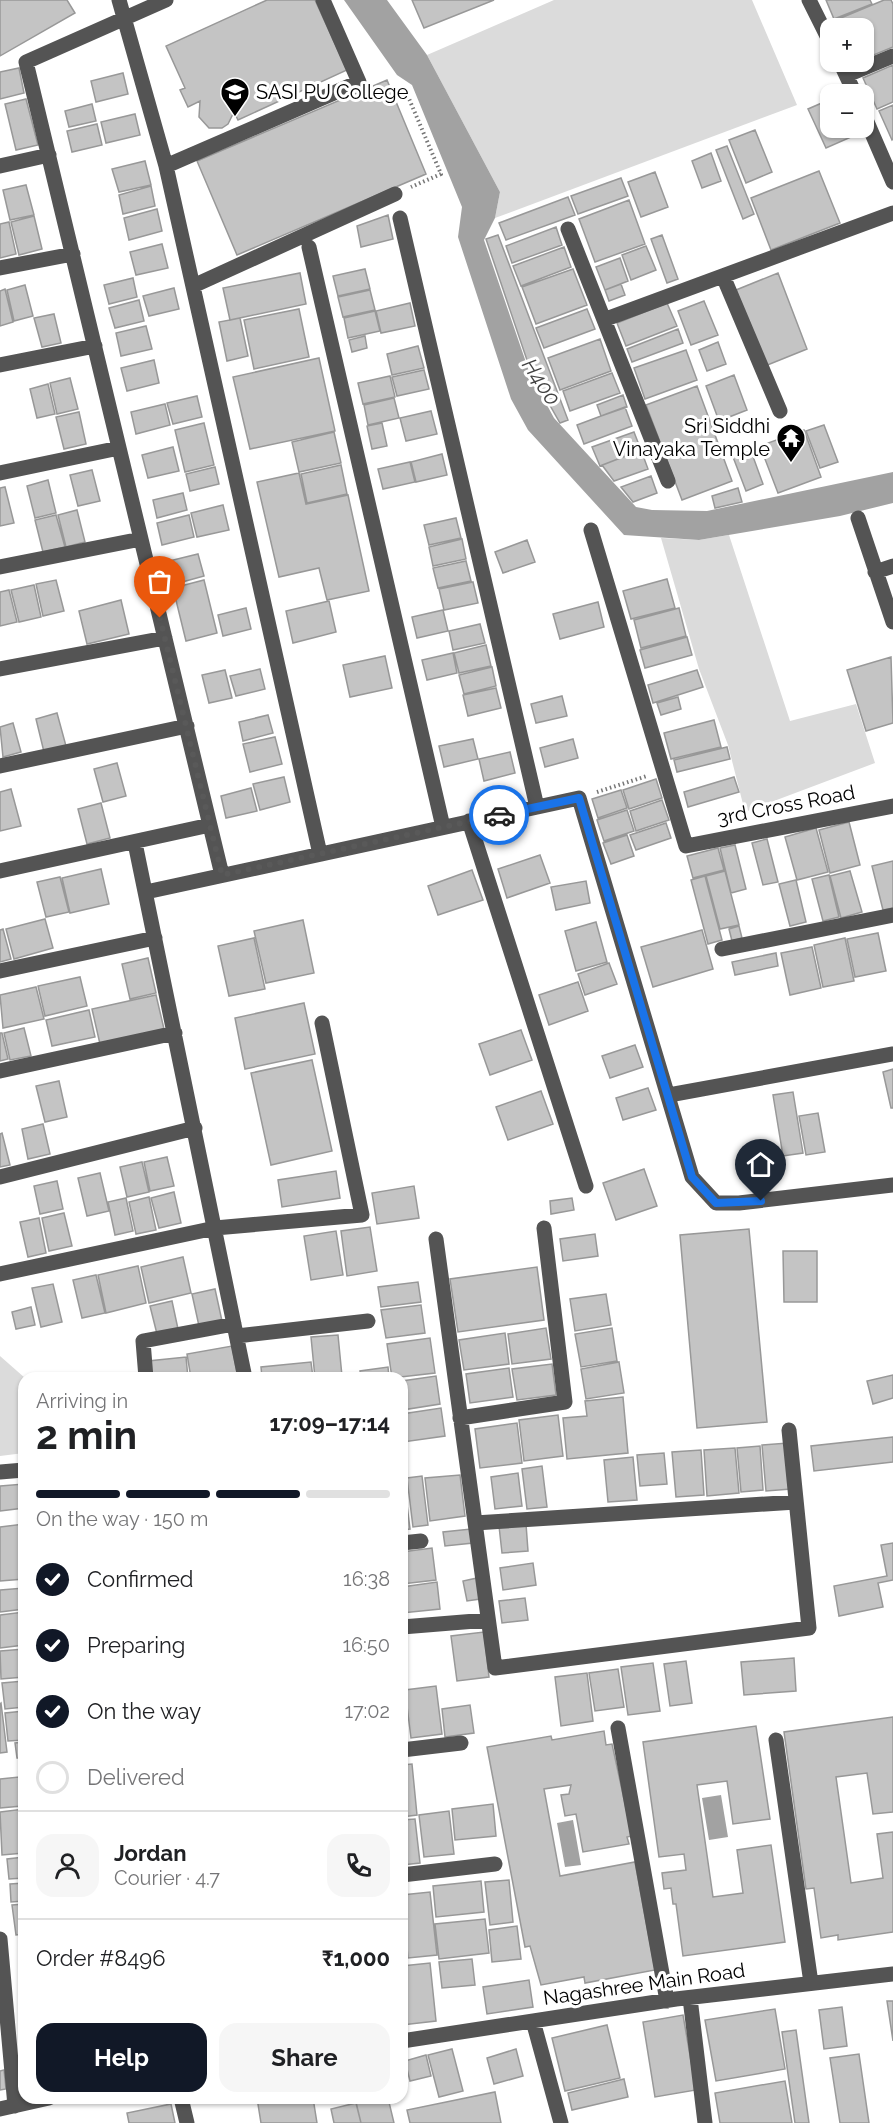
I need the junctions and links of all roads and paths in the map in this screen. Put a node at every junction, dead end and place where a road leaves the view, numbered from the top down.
1 (118, 0) edge
2 (166, 0) edge
3 (323, 0) edge
4 (809, 0) edge
5 (123, 20) junction
6 (820, 22) edge
7 (893, 56) edge
8 (874, 61) edge
9 (404, 87) dead end
10 (874, 138) edge
11 (49, 155) junction
12 (0, 165) edge
13 (166, 166) junction
14 (893, 182) edge
15 (395, 194) joint
16 (893, 213) edge
17 (400, 218) dead end
18 (568, 229) dead end
19 (309, 247) dead end
20 (73, 254) junction
21 (0, 268) edge
22 (723, 276) junction
23 (193, 286) junction
24 (606, 319) junction
25 (95, 346) junction
26 (0, 365) edge
27 (780, 411) dead end
28 (119, 448) junction
29 (0, 472) edge
30 (668, 481) dead end
31 (858, 518) dead end
32 (591, 530) dead end
33 (141, 539) junction
34 (893, 566) edge
35 (0, 567) edge
36 (875, 572) junction
37 (893, 622) edge
38 (165, 638) junction
39 (0, 669) edge
40 (187, 726) junction
41 (0, 766) edge
42 (664, 770) junction
43 (579, 798) junction
44 (893, 806) edge
45 (537, 807) junction
46 (469, 822) junction
47 (210, 825) junction
48 (443, 827) junction
49 (135, 843) junction
50 (320, 854) junction
51 (0, 871) edge
52 (222, 875) junction
53 (146, 892) junction
54 (893, 915) edge
55 (155, 938) junction
56 (722, 949) dead end
57 (0, 971) edge
58 (322, 1023) dead end
59 (175, 1033) junction
60 (893, 1054) edge
61 (0, 1071) edge
62 (669, 1095) junction
63 (195, 1128) junction
64 (0, 1177) edge
65 (893, 1185) edge
66 (586, 1186) dead end
67 (215, 1228) junction
68 (544, 1228) dead end
69 (436, 1239) dead end
70 (0, 1274) edge
71 (368, 1321) dead end
72 (235, 1330) junction
73 (146, 1372) edge
74 (244, 1372) edge
75 (460, 1418) junction
76 (789, 1430) dead end
77 (18, 1470) edge
78 (0, 1472) edge
79 (796, 1502) junction
80 (475, 1523) junction
81 (421, 1541) dead end
82 (408, 1542) edge
83 (488, 1620) junction
84 (408, 1627) edge
85 (618, 1728) dead end
86 (776, 1740) dead end
87 (461, 1743) dead end
88 (408, 1749) edge
89 (495, 1864) dead end
90 (408, 1874) edge
91 (0, 1939) edge
92 (893, 1974) edge
93 (811, 1983) junction
94 (690, 1998) junction
95 (667, 2001) junction
96 (533, 2021) junction
97 (408, 2040) edge
98 (24, 2104) edge
99 (183, 2104) edge
100 (8, 2108) edge
101 (187, 2123) edge
102 (561, 2123) edge
103 (705, 2123) edge

1 - 5 street
2 - 5 street
3 - 13 street
4 - 6 street
5 - 11 street
5 - 13 street
7 - 8 street
9 - 15 path
10 - 14 street
11 - 12 street
11 - 20 street
13 - 23 street
15 - 23 street
16 - 22 street
17 - 45 street
18 - 24 street
19 - 48 street
20 - 21 street
20 - 25 street
22 - 24 street
22 - 27 street
23 - 50 street
24 - 30 street
25 - 26 street
25 - 28 street
28 - 29 street
28 - 33 street
31 - 36 street
32 - 42 street
33 - 35 street
33 - 38 street
34 - 36 street
36 - 37 street
38 - 39 street
38 - 40 street
40 - 41 street
40 - 47 street
42 - 43 path
42 - 44 street, 3rd Cross Road
43 - 45 street
43 - 62 street
45 - 46 street
46 - 48 street
46 - 66 street
47 - 49 street
47 - 52 street
48 - 50 street
49 - 51 street
49 - 53 street
50 - 52 street
52 - 53 street
53 - 55 street
54 - 56 street
55 - 57 street
55 - 59 street
58 - 67 street
59 - 61 street
59 - 63 street
60 - 62 street
62 - 65 street
63 - 64 street
63 - 67 street
67 - 70 street
67 - 72 street
68 - 75 street
69 - 75 street
71 - 72 street
72 - 73 street
72 - 74 street
75 - 80 street
76 - 79 street
77 - 78 street
79 - 80 street
79 - 83 street
80 - 83 street
81 - 82 street
83 - 84 street
85 - 95 street
86 - 93 street
87 - 88 street
89 - 90 street
91 - 100 street
92 - 93 street, Nagashree Main Road
93 - 94 street, Nagashree Main Road
94 - 95 street, Nagashree Main Road
94 - 103 street
95 - 96 street, Nagashree Main Road
96 - 97 street, Nagashree Main Road
96 - 102 street
98 - 100 street
99 - 101 street

